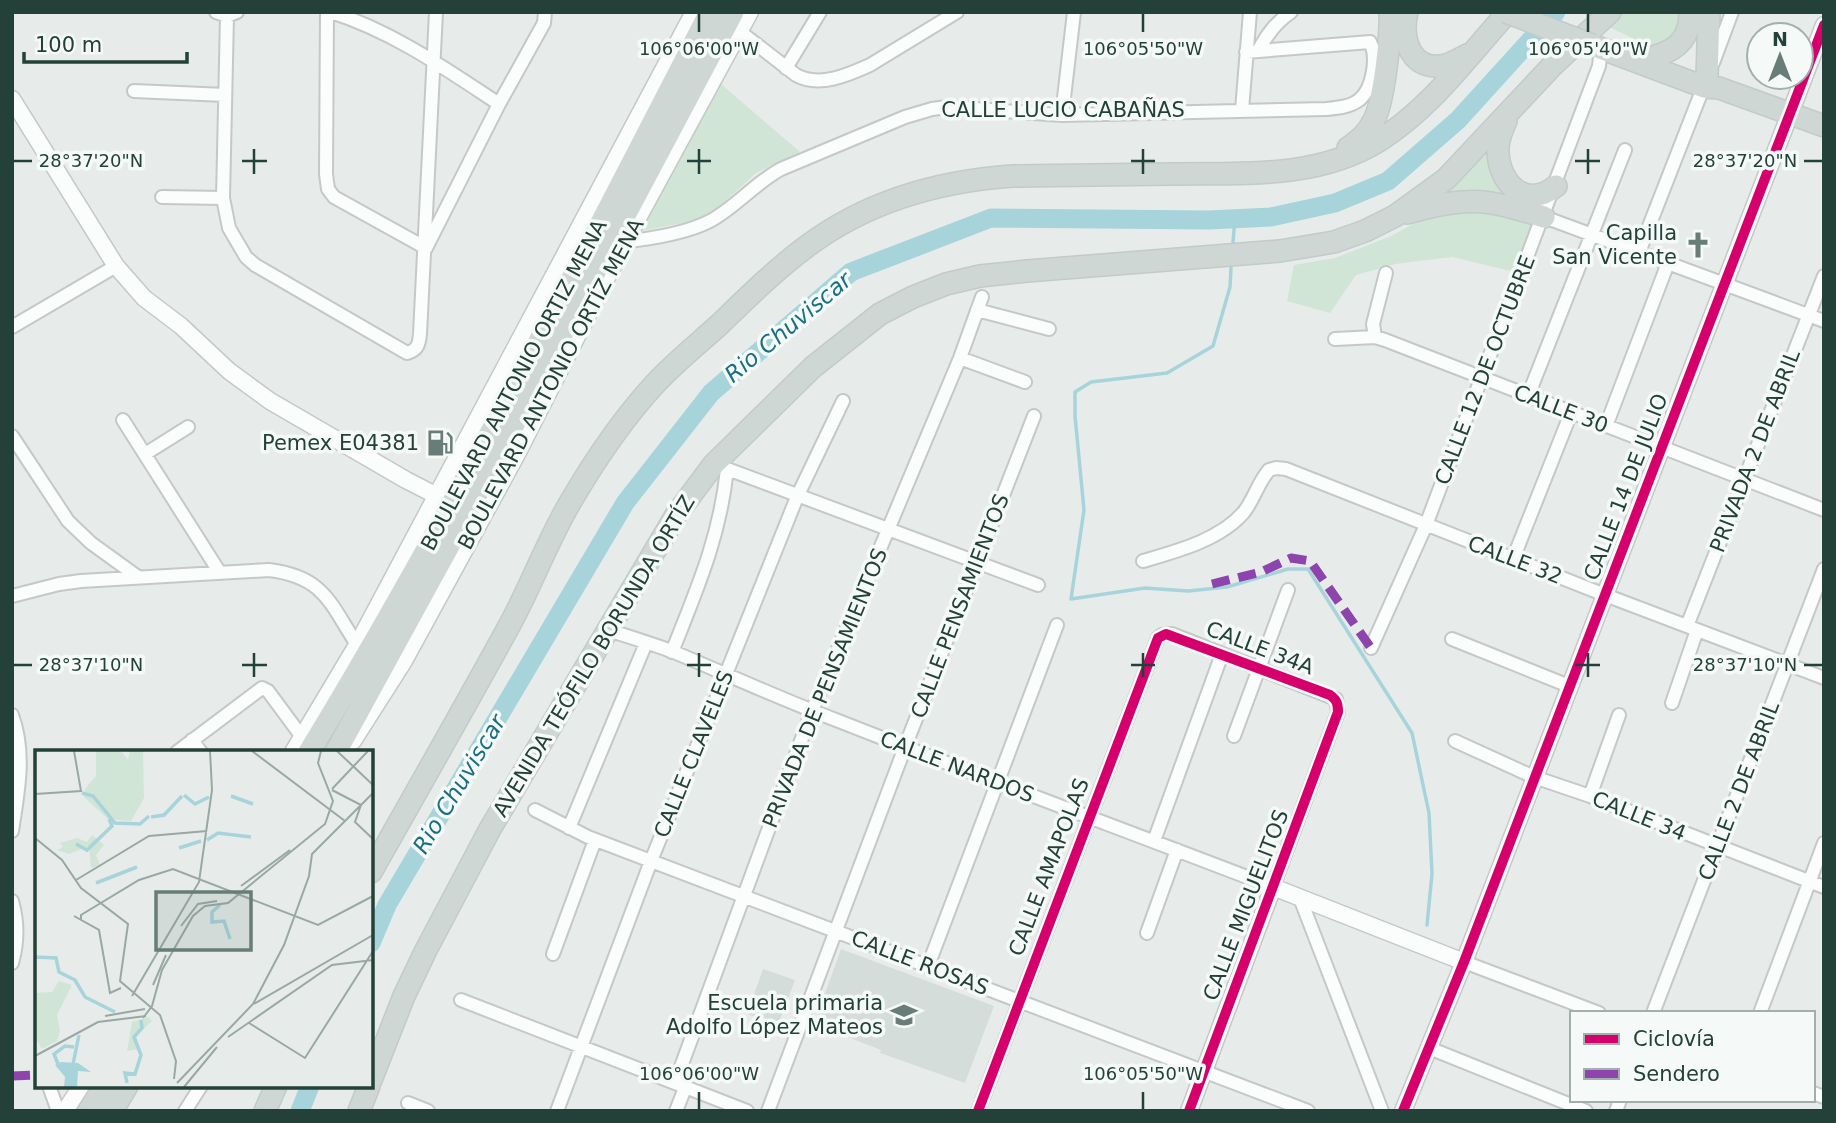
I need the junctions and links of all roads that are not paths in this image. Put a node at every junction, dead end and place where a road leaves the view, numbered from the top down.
1 (329, 12) edge
2 (436, 12) edge
3 (545, 12) edge
4 (694, 12) edge
5 (750, 12) edge
6 (820, 12) edge
7 (957, 12) edge
8 (1074, 12) edge
9 (1250, 12) edge
10 (1291, 12) edge
11 (1390, 12) edge
12 (1407, 12) edge
13 (1507, 12) edge
14 (1544, 12) edge
15 (1609, 12) edge
16 (1690, 12) edge
17 (1709, 12) edge
18 (1732, 12) edge
19 (227, 13) edge
20 (726, 18) edge
21 (1824, 25) edge
22 (1597, 42) junction
23 (1252, 52) junction
24 (1472, 52) junction
25 (1656, 56) junction
26 (433, 61) junction
27 (786, 68) junction
28 (1710, 84) junction
29 (134, 91) dead end
30 (225, 95) junction
31 (12, 99) edge
32 (499, 104) junction
33 (1512, 109) junction
34 (1242, 110) junction
35 (1790, 113) junction
36 (1062, 115) junction
37 (1824, 126) edge
38 (1625, 150) dead end
39 (1325, 163) junction
40 (1556, 186) junction
41 (162, 197) dead end
42 (223, 198) junction
43 (1395, 216) junction
44 (1544, 217) junction
45 (1591, 235) junction
46 (608, 244) junction
47 (426, 248) junction
48 (1639, 252) junction
49 (1668, 263) junction
50 (116, 266) junction
51 (1386, 273) dead end
52 (1824, 276) edge
53 (1724, 284) junction
54 (982, 297) dead end
55 (977, 310) junction
56 (1807, 315) junction
57 (1824, 321) edge
58 (12, 327) edge
59 (1049, 328) dead end
60 (1376, 337) junction
61 (1335, 339) dead end
62 (960, 358) junction
63 (1483, 379) junction
64 (1025, 382) dead end
65 (1528, 396) junction
66 (843, 401) dead end
67 (1571, 413) junction
68 (1034, 416) dead end
69 (123, 420) dead end
70 (1606, 426) junction
71 (188, 427) dead end
72 (12, 436) edge
73 (1661, 448) junction
74 (145, 454) junction
75 (721, 467) junction
76 (1744, 480) junction
77 (797, 497) junction
78 (453, 503) junction
79 (1824, 510) edge
80 (1426, 525) junction
81 (888, 531) junction
82 (1513, 559) junction
83 (1143, 561) dead end
84 (976, 563) junction
85 (1824, 569) edge
86 (220, 573) junction
87 (138, 577) junction
88 (1038, 585) dead end
89 (1288, 590) dead end
90 (1605, 595) junction
91 (12, 596) edge
92 (1057, 625) dead end
93 (1692, 628) junction
94 (608, 630) junction
95 (1158, 638) joint
96 (1452, 639) dead end
97 (646, 643) junction
98 (1371, 648) dead end
99 (672, 652) junction
100 (1222, 654) junction
101 (1787, 664) junction
102 (373, 665) junction
103 (1259, 668) junction
104 (725, 676) junction
105 (1824, 678) edge
106 (1569, 686) junction
107 (1672, 703) dead end
108 (812, 711) junction
109 (1338, 712) joint
110 (12, 715) edge
111 (1619, 715) dead end
112 (1234, 736) dead end
113 (192, 740) junction
114 (1455, 741) dead end
115 (306, 744) edge
116 (905, 747) junction
117 (180, 750) edge
118 (200, 750) edge
119 (337, 750) edge
120 (347, 750) edge
121 (1534, 777) junction
122 (997, 783) junction
123 (1590, 796) junction
124 (535, 810) dead end
125 (1088, 816) junction
126 (569, 828) junction
127 (12, 831) edge
128 (595, 840) junction
129 (1154, 841) junction
130 (1824, 843) edge
131 (1717, 847) junction
132 (1177, 850) junction
133 (651, 861) junction
134 (373, 868) edge
135 (1809, 882) junction
136 (1273, 887) junction
137 (1824, 887) edge
138 (743, 896) junction
139 (1300, 898) junction
140 (12, 901) edge
141 (835, 931) junction
142 (1147, 933) dead end
143 (553, 954) dead end
144 (1464, 962) junction
145 (12, 963) edge
146 (928, 966) junction
147 (461, 1000) dead end
148 (1018, 1000) junction
149 (1594, 1011) edge
150 (1654, 1011) edge
151 (1761, 1011) edge
152 (582, 1048) junction
153 (1429, 1048) junction
154 (1204, 1070) junction
155 (373, 1075) edge
156 (680, 1085) junction
157 (50, 1088) edge
158 (80, 1088) edge
159 (103, 1088) edge
160 (126, 1088) edge
161 (200, 1088) edge
162 (275, 1088) edge
163 (368, 1088) edge
164 (408, 1103) dead end
165 (58, 1111) edge
166 (65, 1111) edge
167 (89, 1111) edge
168 (112, 1111) edge
169 (185, 1111) edge
170 (265, 1111) edge
171 (359, 1111) edge
172 (428, 1111) edge
173 (557, 1111) edge
174 (676, 1111) edge
175 (747, 1111) edge
176 (768, 1111) edge
177 (978, 1111) edge
178 (1189, 1111) edge
179 (1308, 1111) edge
180 (1382, 1111) edge
181 (1403, 1111) edge
182 (1586, 1111) edge

1 - 26 street
1 - 47 street
2 - 26 street
3 - 32 street
4 - 78 street
5 - 20 street, BOULEVARD ANTONIO ORTÍZ MENA
6 - 27 street
7 - 27 street
8 - 36 street
9 - 23 street
10 - 23 street
11 - 39 main road
12 - 24 main road
13 - 22 main road, bridge
13 - 24 main road
14 - 22 main road
15 - 33 main road, AVENIDA TEÓFILO BORUNDA ORTÍZ
16 - 25 main road
17 - 28 main road
18 - 28 street
19 - 30 street
20 - 27 street
20 - 46 main road, BOULEVARD ANTONIO ORTIZ MENA
20 - 46 street, BOULEVARD ANTONIO ORTÍZ MENA
21 - 35 street, CALLE 14 DE JULIO
22 - 25 main road
22 - 28 main road
22 - 40 street, CALLE 12 DE OCTUBRE
23 - 34 street
23 - 34 street, CALLE LUCIO CABAÑAS
24 - 39 main road
25 - 28 main road
26 - 32 street
26 - 47 street
28 - 35 main road
28 - 48 street
29 - 30 street
30 - 42 street
31 - 50 street
32 - 47 street
33 - 40 main road
33 - 43 main road, AVENIDA TEÓFILO BORUNDA ORTÍZ
34 - 36 street, CALLE LUCIO CABAÑAS
35 - 37 main road
35 - 53 street, CALLE 14 DE JULIO
36 - 46 street, CALLE LUCIO CABAÑAS
38 - 45 street
39 - 134 main road
40 - 44 street, CALLE 12 DE OCTUBRE
41 - 42 street
42 - 47 street
43 - 44 main road
43 - 75 main road, AVENIDA TEÓFILO BORUNDA ORTÍZ
44 - 45 street
44 - 63 street, CALLE 12 DE OCTUBRE
45 - 48 street
45 - 65 street
46 - 78 main road, BOULEVARD ANTONIO ORTIZ MENA
46 - 102 street, BOULEVARD ANTONIO ORTÍZ MENA
48 - 49 street
49 - 53 street
49 - 70 street
50 - 58 street
50 - 78 street
51 - 60 street
52 - 56 street, PRIVADA 2 DE ABRIL
53 - 56 street
53 - 73 street, CALLE 14 DE JULIO
54 - 55 street, PRIVADA DE PENSAMIENTOS
55 - 59 street
55 - 62 street, PRIVADA DE PENSAMIENTOS
56 - 57 street
56 - 76 street, PRIVADA 2 DE ABRIL
60 - 61 street, CALLE 30
60 - 63 street, CALLE 30
62 - 64 street
62 - 81 street, PRIVADA DE PENSAMIENTOS
63 - 65 street, CALLE 30
63 - 80 street, CALLE 12 DE OCTUBRE
65 - 67 street, CALLE 30
66 - 77 street, CALLE CLAVELES
67 - 70 street, CALLE 30
67 - 82 street
68 - 84 street, CALLE PENSAMIENTOS
69 - 74 street
70 - 73 street, CALLE 30
71 - 74 street
72 - 87 street
73 - 76 street, CALLE 30
73 - 90 street, CALLE 14 DE JULIO
74 - 86 street
75 - 77 street
75 - 94 main road, AVENIDA TEÓFILO BORUNDA ORTÍZ
75 - 99 street
76 - 79 street, CALLE 30
76 - 93 street, PRIVADA 2 DE ABRIL
77 - 81 street
77 - 104 street, CALLE CLAVELES
78 - 102 main road, BOULEVARD ANTONIO ORTIZ MENA
78 - 102 street, BOULEVARD ANTONIO ORTIZ MENA
80 - 82 street, CALLE 32
80 - 83 street, CALLE 32
80 - 98 street, CALLE 12 DE OCTUBRE
81 - 84 street
81 - 108 street, PRIVADA DE PENSAMIENTOS
82 - 90 street, CALLE 32
84 - 88 street
84 - 116 street, CALLE PENSAMIENTOS
85 - 101 street, CALLE 2 DE ABRIL
86 - 87 street
86 - 102 street
87 - 91 street
89 - 103 street
90 - 93 street, CALLE 32
90 - 106 street, CALLE 14 DE JULIO
92 - 122 street
93 - 101 street, CALLE 32
93 - 107 street
94 - 97 street, CALLE NARDOS
94 - 155 main road, AVENIDA TEÓFILO BORUNDA ORTÍZ
95 - 100 street, CALLE 34A
95 - 125 street, CALLE AMAPOLAS
96 - 106 street
97 - 99 street, CALLE NARDOS
97 - 126 street
99 - 104 street, CALLE NARDOS
100 - 103 street, CALLE 34A
100 - 129 street
101 - 105 street, CALLE 32
101 - 131 street, CALLE 2 DE ABRIL
102 - 115 main road, BOULEVARD ANTONIO ORTIZ MENA
102 - 119 main road, BOULEVARD ANTONIO ORTIZ MENA
102 - 120 street, BOULEVARD ANTONIO ORTÍZ MENA
103 - 109 street, CALLE 34A
103 - 112 street
104 - 108 street, CALLE NARDOS
104 - 133 street, CALLE CLAVELES
106 - 121 street, CALLE 14 DE JULIO
108 - 116 street, CALLE NARDOS
108 - 138 street, PRIVADA DE PENSAMIENTOS
109 - 136 street, CALLE MIGUELITOS
110 - 127 street
111 - 123 street
113 - 115 street
113 - 117 street
113 - 118 street
114 - 121 street, CALLE 34
116 - 122 street, CALLE NARDOS
116 - 141 street, CALLE PENSAMIENTOS
121 - 123 street, CALLE 34
121 - 144 street, CALLE 14 DE JULIO
122 - 125 street, CALLE NARDOS
122 - 146 street
123 - 131 street, CALLE 34
124 - 126 street, CALLE ROSAS
125 - 129 street, CALLE NARDOS
125 - 148 street, CALLE AMAPOLAS
126 - 128 street, CALLE ROSAS
128 - 133 street, CALLE ROSAS
128 - 143 street
129 - 132 street, CALLE NARDOS
130 - 135 street
131 - 135 street, CALLE 34
131 - 150 street, CALLE 2 DE ABRIL
132 - 136 street, CALLE NARDOS
132 - 142 street
133 - 138 street, CALLE ROSAS
133 - 152 street, CALLE CLAVELES
135 - 137 street, CALLE 34
135 - 151 street
136 - 139 street, CALLE NARDOS
136 - 154 street, CALLE MIGUELITOS
138 - 141 street, CALLE ROSAS
138 - 156 street, PRIVADA DE PENSAMIENTOS
139 - 144 street, CALLE NARDOS
139 - 180 street
140 - 145 street
141 - 146 street, CALLE ROSAS
141 - 176 street, CALLE PENSAMIENTOS
144 - 149 street
144 - 153 street, CALLE 14 DE JULIO
146 - 148 street, CALLE ROSAS
147 - 152 street
148 - 154 street, CALLE ROSAS
148 - 177 street, CALLE AMAPOLAS
152 - 156 street
152 - 173 street, CALLE CLAVELES
153 - 181 street, CALLE 14 DE JULIO
153 - 182 street
154 - 178 street, CALLE MIGUELITOS
154 - 179 street, CALLE ROSAS
156 - 174 street, PRIVADA DE PENSAMIENTOS
156 - 175 street
157 - 165 street
158 - 166 street
159 - 167 main road
160 - 168 main road
161 - 169 street
162 - 170 main road
163 - 171 main road
164 - 172 street

